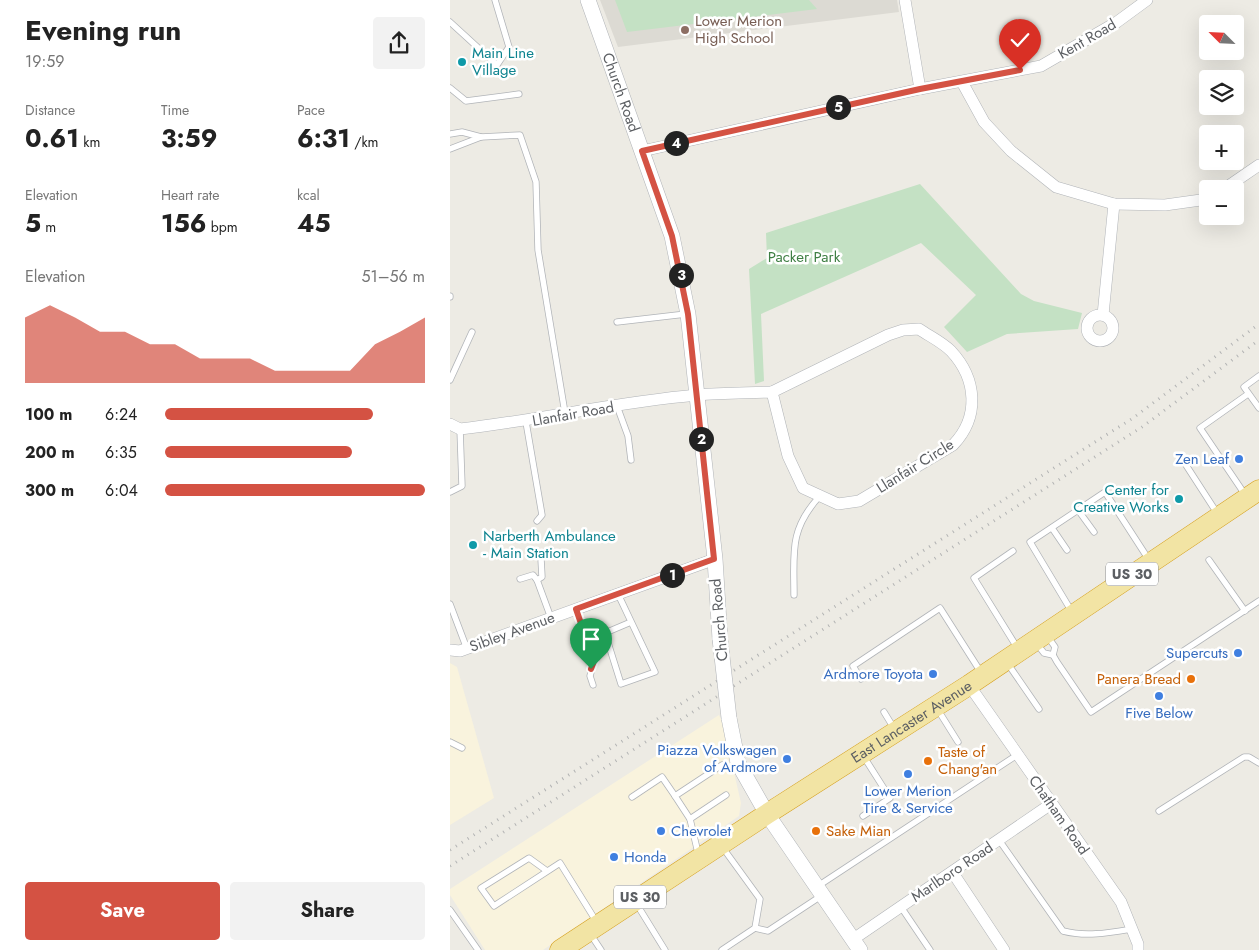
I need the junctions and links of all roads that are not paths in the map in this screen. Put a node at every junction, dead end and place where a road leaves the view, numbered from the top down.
1 (495, 0) edge
2 (588, 0) edge
3 (905, 0) edge
4 (1147, 0) edge
5 (450, 22) edge
6 (962, 82) junction
7 (450, 88) edge
8 (920, 89) junction
9 (518, 94) dead end
10 (450, 134) edge
11 (482, 137) junction
12 (450, 149) edge
13 (642, 151) junction
14 (1259, 165) edge
15 (1237, 180) edge
16 (1199, 200) edge
17 (1114, 204) junction
18 (688, 314) junction
19 (1103, 316) dead end
20 (617, 322) dead end
21 (472, 332) dead end
22 (1259, 376) edge
23 (450, 380) edge
24 (772, 392) junction
25 (1248, 394) junction
26 (696, 395) junction
27 (617, 406) junction
28 (1259, 408) edge
29 (565, 413) junction
30 (526, 422) junction
31 (453, 429) edge
32 (631, 460) dead end
33 (1184, 462) dead end
34 (450, 492) edge
35 (1253, 494) edge
36 (819, 496) junction
37 (1078, 510) junction
38 (1219, 516) junction
39 (537, 521) dead end
40 (1052, 528) junction
41 (1094, 532) dead end
42 (1068, 550) dead end
43 (1013, 552) dead end
44 (541, 558) dead end
45 (714, 559) junction
46 (1210, 560) dead end
47 (1150, 562) junction
48 (520, 579) dead end
49 (537, 580) junction
50 (618, 594) junction
51 (794, 595) dead end
52 (1259, 601) edge
53 (450, 604) edge
54 (576, 609) junction
55 (1245, 610) junction
56 (1073, 614) junction
57 (551, 618) junction
58 (631, 622) junction
59 (1026, 646) junction
60 (466, 649) junction
61 (450, 650) edge
62 (1052, 655) junction
63 (861, 679) dead end
64 (976, 680) junction
65 (593, 685) dead end
66 (935, 706) junction
67 (1039, 708) dead end
68 (884, 712) dead end
69 (896, 732) junction
70 (450, 742) edge
71 (958, 742) dead end
72 (462, 748) dead end
73 (861, 754) junction
74 (1017, 755) junction
75 (1259, 763) edge
76 (722, 765) dead end
77 (675, 796) junction
78 (726, 796) dead end
79 (632, 798) dead end
80 (1051, 804) junction
81 (1159, 811) dead end
82 (767, 814) junction
83 (863, 816) dead end
84 (690, 819) junction
85 (999, 840) junction
86 (720, 844) junction
87 (700, 858) junction
88 (548, 871) junction
89 (953, 873) junction
90 (819, 891) junction
91 (635, 901) junction
92 (901, 907) junction
93 (450, 910) edge
94 (594, 928) junction
95 (755, 928) junction
96 (1132, 929) junction
97 (856, 945) edge
98 (478, 950) edge
99 (560, 950) edge
100 (601, 950) edge
101 (665, 950) edge
102 (722, 950) edge
103 (930, 950) edge
104 (1004, 950) edge
105 (1138, 950) edge

1 - 5 lane
2 - 13 street, Church Road
3 - 8 street
4 - 6 street, Kent Road
6 - 8 street, Kent Road
6 - 17 street
7 - 9 lane
8 - 13 street, Kent Road
10 - 11 lane
11 - 12 lane
11 - 29 lane
13 - 18 street, Church Road
14 - 15 street
16 - 17 street
17 - 19 street
18 - 20 lane
18 - 26 street, Church Road
21 - 23 lane
22 - 25 lane
24 - 26 street, Llanfair Circle
24 - 36 street, Llanfair Circle
24 - 36 street, Llanfair Circle
25 - 28 lane
25 - 35 lane
26 - 27 street, Llanfair Road
26 - 45 street, Church Road
27 - 29 street, Llanfair Road
27 - 32 lane
29 - 30 street, Llanfair Road
30 - 31 street, Llanfair Road
30 - 39 lane
31 - 34 lane
33 - 38 lane
35 - 38 highway, East Lancaster Avenue / US 30
36 - 51 lane
37 - 40 lane
37 - 41 lane
37 - 47 lane
38 - 47 highway, East Lancaster Avenue / US 30
40 - 42 lane
40 - 56 lane
43 - 59 lane
44 - 49 lane
45 - 50 street, Sibley Avenue
45 - 82 street, Church Road, bridge
46 - 55 lane
47 - 56 highway, East Lancaster Avenue / US 30
48 - 49 lane
49 - 57 lane
50 - 54 street, Sibley Avenue
50 - 58 lane
52 - 55 lane
53 - 60 lane
54 - 57 street, Sibley Avenue
54 - 65 lane
55 - 62 lane
56 - 59 highway, East Lancaster Avenue / US 30
57 - 60 street, Sibley Avenue
58 - 58 lane
59 - 62 lane
59 - 62 lane
59 - 64 highway, East Lancaster Avenue / US 30
59 - 67 lane
60 - 61 street, Sibley Avenue
63 - 64 lane
64 - 66 highway, East Lancaster Avenue / US 30
64 - 74 street, Chatham Road
66 - 69 highway, East Lancaster Avenue / US 30
66 - 71 lane
68 - 69 lane
69 - 73 highway, East Lancaster Avenue / US 30
70 - 72 lane
73 - 82 highway, East Lancaster Avenue / US 30
73 - 83 lane
74 - 80 street, Chatham Road
74 - 90 lane
75 - 81 lane
76 - 77 lane
77 - 79 lane
77 - 84 lane
78 - 84 lane
80 - 85 street, Marlboro Road
80 - 96 street, Chatham Road
82 - 86 highway, East Lancaster Avenue / US 30
82 - 90 street, Church Road
84 - 87 lane
85 - 89 street, Marlboro Road
85 - 96 lane
86 - 87 highway, East Lancaster Avenue / US 30
86 - 95 lane
87 - 91 highway, East Lancaster Avenue / US 30
88 - 88 lane
88 - 94 lane
89 - 92 street, Marlboro Road
89 - 104 street
90 - 95 lane
90 - 97 street, Church Road
91 - 94 highway, East Lancaster Avenue / US 30
91 - 101 lane
92 - 97 street, Marlboro Road
92 - 103 lane
93 - 98 lane
94 - 99 highway, East Lancaster Avenue / US 30
94 - 100 lane
95 - 102 lane
96 - 105 street, Chatham Road

